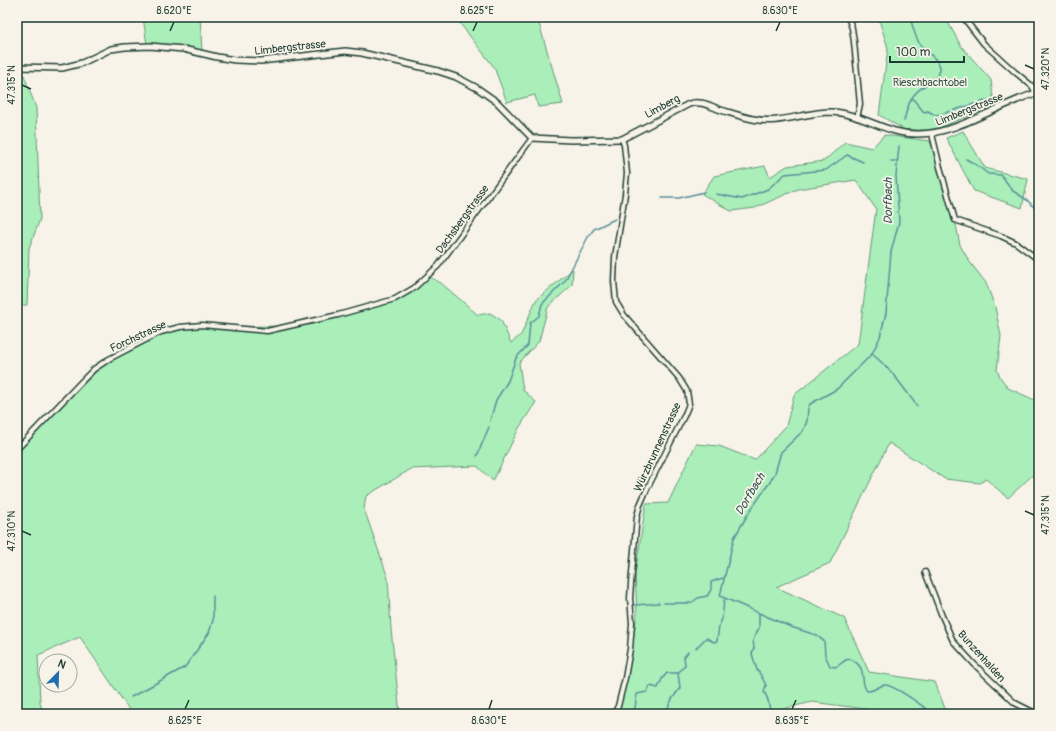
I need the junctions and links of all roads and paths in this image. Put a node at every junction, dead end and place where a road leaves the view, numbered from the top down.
1 (848, 17) edge
2 (963, 17) edge
3 (17, 66) edge
4 (1037, 93) edge
5 (857, 118) junction
6 (881, 127) joint
7 (932, 134) junction
8 (532, 138) junction
9 (622, 139) junction
10 (1039, 260) edge
11 (395, 299) joint
12 (17, 449) edge
13 (925, 572) dead end
14 (614, 714) edge
15 (1037, 714) edge

1 - 5 street
2 - 4 street
3 - 8 street, Limbergstrasse
4 - 7 street, Limbergstrasse
5 - 6 street, Limberg
5 - 9 street, Limberg
6 - 7 street, Limbergstrasse
7 - 10 street
8 - 9 street, Limberg
8 - 11 street, Dachsbergstrasse
9 - 14 street, Würzbrunnenstrasse
11 - 12 street, Forchstrasse
13 - 15 street, Bunzenhalden

